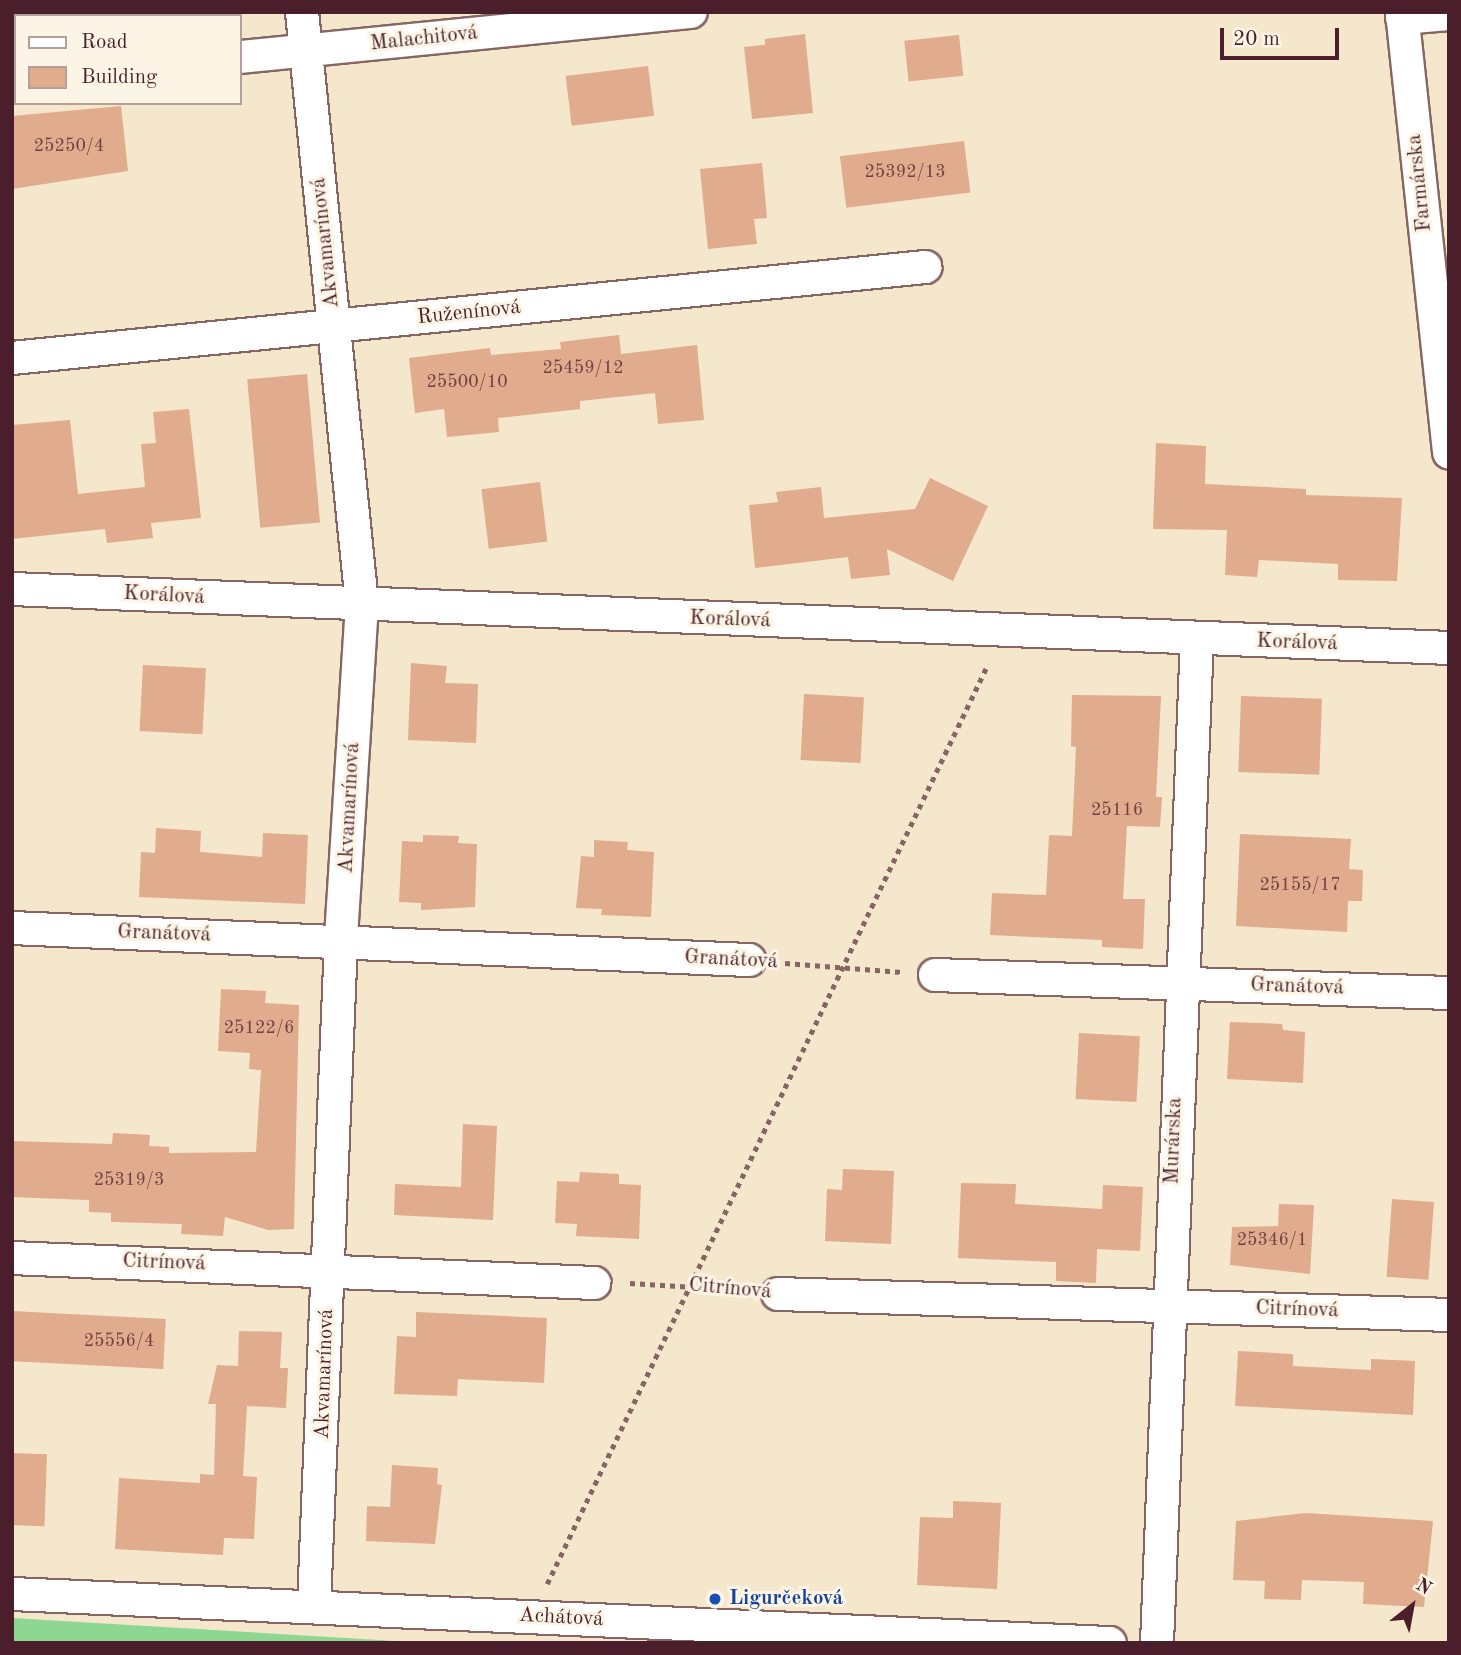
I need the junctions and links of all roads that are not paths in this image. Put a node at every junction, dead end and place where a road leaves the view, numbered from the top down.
1 (302, 12) edge
2 (691, 12) edge
3 (1449, 14) edge
4 (1402, 15) edge
5 (306, 51) junction
6 (242, 57) edge
7 (925, 267) dead end
8 (335, 327) junction
9 (1443, 348) edge
10 (12, 358) edge
11 (1449, 453) edge
12 (12, 589) edge
13 (362, 604) junction
14 (1197, 639) junction
15 (1449, 648) edge
16 (12, 928) edge
17 (341, 942) junction
18 (749, 960) road end
19 (934, 975) road end
20 (1181, 983) junction
21 (1449, 993) edge
22 (12, 1258) edge
23 (330, 1268) junction
24 (594, 1283) road end
25 (778, 1294) road end
26 (1167, 1307) junction
27 (1449, 1315) edge
28 (12, 1594) edge
29 (314, 1606) junction
30 (1110, 1643) edge
31 (1157, 1643) edge

1 - 5 street, Akvamarínová
2 - 5 street, Malachitová
3 - 4 street, Farmárska
4 - 9 street, Farmárska
5 - 6 street, Malachitová
5 - 8 street, Akvamarínová
7 - 8 street, Ruženínová
8 - 10 street, Ruženínová
8 - 13 street, Akvamarínová
9 - 11 street, Farmárska
12 - 13 street, Korálová
13 - 14 street, Korálová
13 - 17 street, Akvamarínová
14 - 15 street, Korálová
14 - 20 street, Murárska
16 - 17 street, Granátová
17 - 18 street, Granátová
17 - 23 street, Akvamarínová
19 - 20 street, Granátová
20 - 21 street, Granátová
20 - 26 street, Murárska
22 - 23 street, Citrínová
23 - 24 street, Citrínová
23 - 29 street, Akvamarínová
25 - 26 street, Citrínová
26 - 27 street, Citrínová
26 - 31 street, Murárska
28 - 29 street, Achátová
29 - 30 street, Achátová

